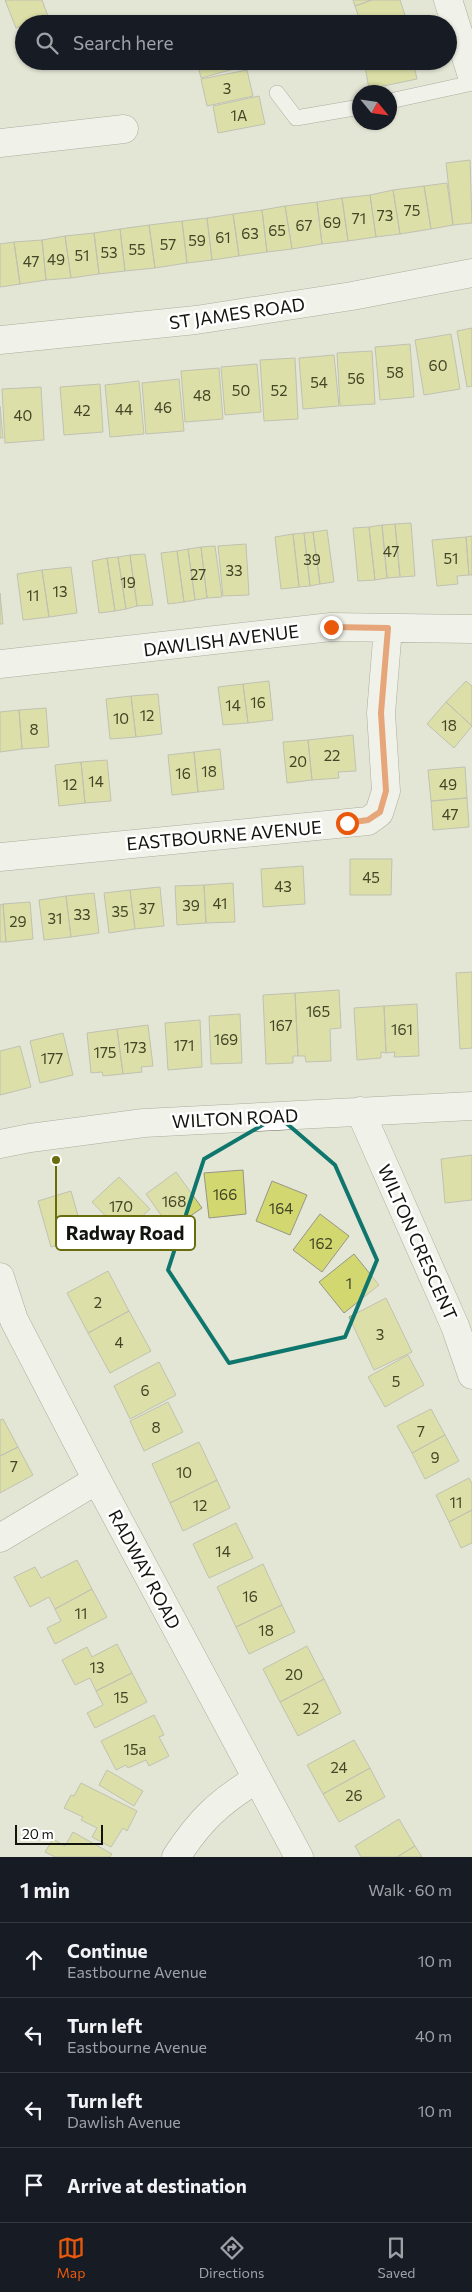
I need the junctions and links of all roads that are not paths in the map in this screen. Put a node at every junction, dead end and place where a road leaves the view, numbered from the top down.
1 (448, 0) edge
2 (453, 15) edge
3 (457, 28) edge
4 (472, 76) edge
5 (472, 83) edge
6 (277, 93) dead end
7 (397, 99) edge
8 (352, 108) edge
9 (124, 128) dead end
10 (0, 143) edge
11 (472, 273) edge
12 (0, 340) edge
13 (388, 628) junction
14 (472, 629) edge
15 (0, 664) edge
16 (0, 857) edge
17 (472, 1106) edge
18 (360, 1111) junction
19 (0, 1144) edge
20 (0, 1277) edge
21 (472, 1375) edge
22 (98, 1480) junction
23 (0, 1538) edge
24 (257, 1779) junction
25 (176, 1857) edge
26 (299, 1857) edge

1 - 2 street
3 - 4 street
5 - 7 lane
6 - 8 lane
9 - 10 street
11 - 12 street, ST JAMES ROAD
13 - 14 street, DAWLISH AVENUE
13 - 15 street, DAWLISH AVENUE
13 - 16 street, EASTBOURNE AVENUE
17 - 18 street, WILTON ROAD
18 - 19 street, WILTON ROAD
18 - 21 street, WILTON CRESCENT
20 - 22 street, RADWAY ROAD
22 - 23 street
22 - 24 street, RADWAY ROAD
24 - 25 street
24 - 26 street, RADWAY ROAD

